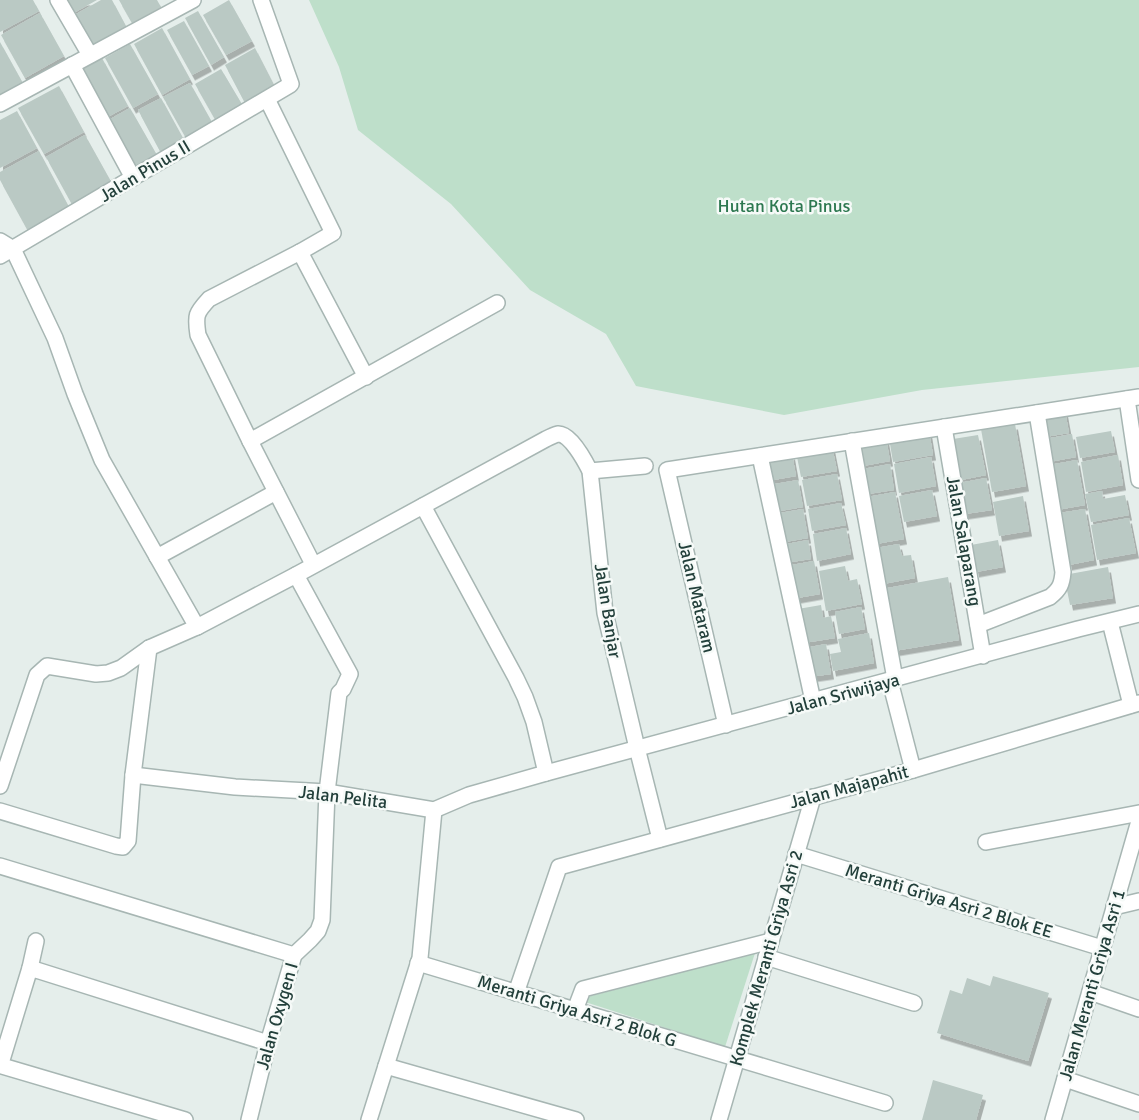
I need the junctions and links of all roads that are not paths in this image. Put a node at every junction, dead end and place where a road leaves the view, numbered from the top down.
1 (58, 0) edge
2 (261, 0) edge
3 (190, 1) edge
4 (90, 55) junction
5 (72, 65) junction
6 (267, 99) junction
7 (0, 104) edge
8 (133, 178) junction
9 (4, 248) edge
10 (300, 252) junction
11 (497, 304) dead end
12 (366, 377) junction
13 (1133, 398) edge
14 (1037, 413) junction
15 (944, 427) junction
16 (250, 441) junction
17 (852, 441) junction
18 (760, 456) junction
19 (645, 466) dead end
20 (590, 471) junction
21 (1139, 480) edge
22 (276, 492) junction
23 (423, 506) junction
24 (157, 557) junction
25 (313, 564) junction
26 (296, 575) junction
27 (1139, 614) edge
28 (1110, 622) junction
29 (978, 625) junction
30 (196, 627) junction
31 (149, 648) junction
32 (983, 656) junction
33 (892, 680) junction
34 (813, 702) junction
35 (1135, 704) edge
36 (726, 725) junction
37 (637, 748) junction
38 (912, 770) junction
39 (546, 773) junction
40 (133, 776) junction
41 (0, 786) edge
42 (327, 792) junction
43 (813, 797) junction
44 (434, 810) junction
45 (0, 811) edge
46 (1139, 813) edge
47 (1139, 821) edge
48 (660, 838) junction
49 (986, 842) dead end
50 (796, 854) junction
51 (0, 866) edge
52 (1136, 903) edge
53 (1114, 906) junction
54 (36, 941) dead end
55 (771, 941) junction
56 (1102, 948) junction
57 (294, 955) junction
58 (766, 957) junction
59 (418, 963) junction
60 (30, 968) junction
61 (1090, 992) junction
62 (516, 993) junction
63 (914, 1003) dead end
64 (1139, 1009) edge
65 (575, 1010) junction
66 (268, 1043) junction
67 (736, 1059) junction
68 (386, 1066) junction
69 (1065, 1079) junction
70 (886, 1103) dead end
71 (1139, 1104) edge
72 (185, 1120) edge
73 (249, 1120) edge
74 (369, 1120) edge
75 (576, 1120) edge
76 (719, 1120) edge
77 (1053, 1120) edge

1 - 4 street
2 - 6 street, Jalan Pinus II
3 - 4 street
4 - 5 street
5 - 7 street
5 - 8 street
6 - 8 street, Jalan Pinus II
6 - 10 street
8 - 9 street, Jalan Pinus II
9 - 24 street
10 - 12 street
10 - 16 street
11 - 12 street
12 - 16 street
13 - 14 street
13 - 21 street
14 - 15 street
14 - 29 street
15 - 17 street
15 - 29 street, Jalan Salaparang
16 - 22 street
17 - 18 street
17 - 33 street
18 - 34 street
18 - 36 street, Jalan Mataram
19 - 20 street
20 - 23 street
20 - 37 street, Jalan Banjar
22 - 24 street
22 - 25 street
23 - 25 street
23 - 39 street
24 - 30 street
25 - 26 street
26 - 30 street
26 - 42 street
27 - 28 street, Jalan Sriwijaya
28 - 32 street, Jalan Sriwijaya
28 - 35 street
29 - 32 street, Jalan Salaparang
30 - 31 street
31 - 40 street
31 - 41 street
32 - 33 street, Jalan Sriwijaya
33 - 34 street, Jalan Sriwijaya
33 - 38 street
34 - 36 street, Jalan Sriwijaya
35 - 38 street, Jalan Majapahit
36 - 37 street, Jalan Sriwijaya
37 - 39 street, Jalan Sriwijaya
37 - 48 street, Jalan Banjar
38 - 43 street, Jalan Majapahit
39 - 44 street
40 - 42 street, Jalan Pelita
40 - 45 street
42 - 44 street, Jalan Pelita
42 - 57 street, Jalan Oxygen I
43 - 48 street, Jalan Majapahit
43 - 50 street, Komplek Meranti Griya Asri 2
44 - 59 street
46 - 49 street
47 - 53 street, Jalan Meranti Griya Asri 1
48 - 62 street, Jalan Majapahit
50 - 55 street, Komplek Meranti Griya Asri 2
50 - 56 street, Meranti Griya Asri 2 Blok EE
51 - 57 street
52 - 53 street
53 - 56 street, Jalan Meranti Griya Asri 1
54 - 60 street
55 - 58 street, Komplek Meranti Griya Asri 2
55 - 65 street
56 - 61 street, Jalan Meranti Griya Asri 1
57 - 66 street, Jalan Oxygen I
58 - 63 street
58 - 67 street, Komplek Meranti Griya Asri 2
59 - 62 street, Meranti Griya Asri 2 Blok G
59 - 68 street
60 - 66 street
60 - 72 street
61 - 64 street
61 - 69 street, Jalan Meranti Griya Asri 1
62 - 65 street, Meranti Griya Asri 2 Blok G
65 - 67 street, Meranti Griya Asri 2 Blok G
66 - 73 street, Jalan Oxygen I
67 - 70 street, Meranti Griya Asri 2 Blok G
67 - 76 street, Komplek Meranti Griya Asri 2
68 - 74 street
68 - 75 street
69 - 71 street
69 - 77 street, Jalan Meranti Griya Asri 1

